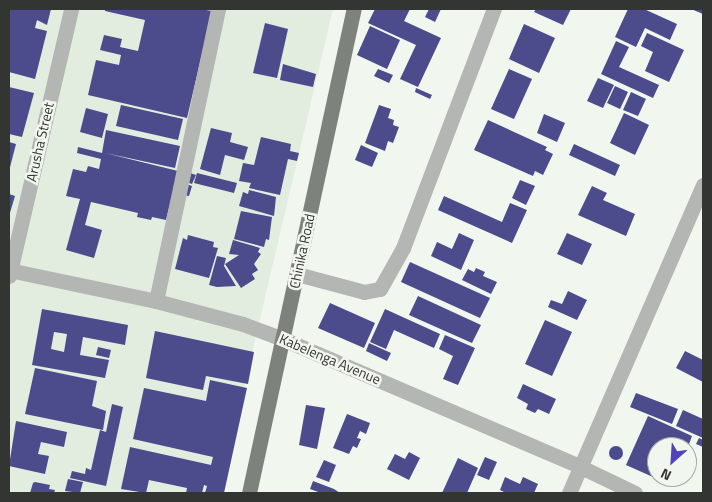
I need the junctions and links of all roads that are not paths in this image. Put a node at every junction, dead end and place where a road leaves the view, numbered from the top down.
1 (71, 9) edge
2 (218, 9) edge
3 (354, 9) edge
4 (494, 9) edge
5 (703, 185) edge
6 (9, 272) edge
7 (297, 274) junction
8 (156, 301) junction
9 (283, 338) junction
10 (581, 467) junction
11 (249, 493) edge
12 (569, 493) edge
13 (636, 493) edge

1 - 6 street, Arusha Street
2 - 8 street
3 - 7 main road, Chinika Road
4 - 7 street
5 - 10 street
6 - 8 street, Kabelenga Avenue
7 - 9 main road, Chinika Road
8 - 9 street, Kabelenga Avenue
9 - 10 street, Kabelenga Avenue
9 - 11 main road, Chinika Road
10 - 12 street
10 - 13 street, Kabelenga Avenue

